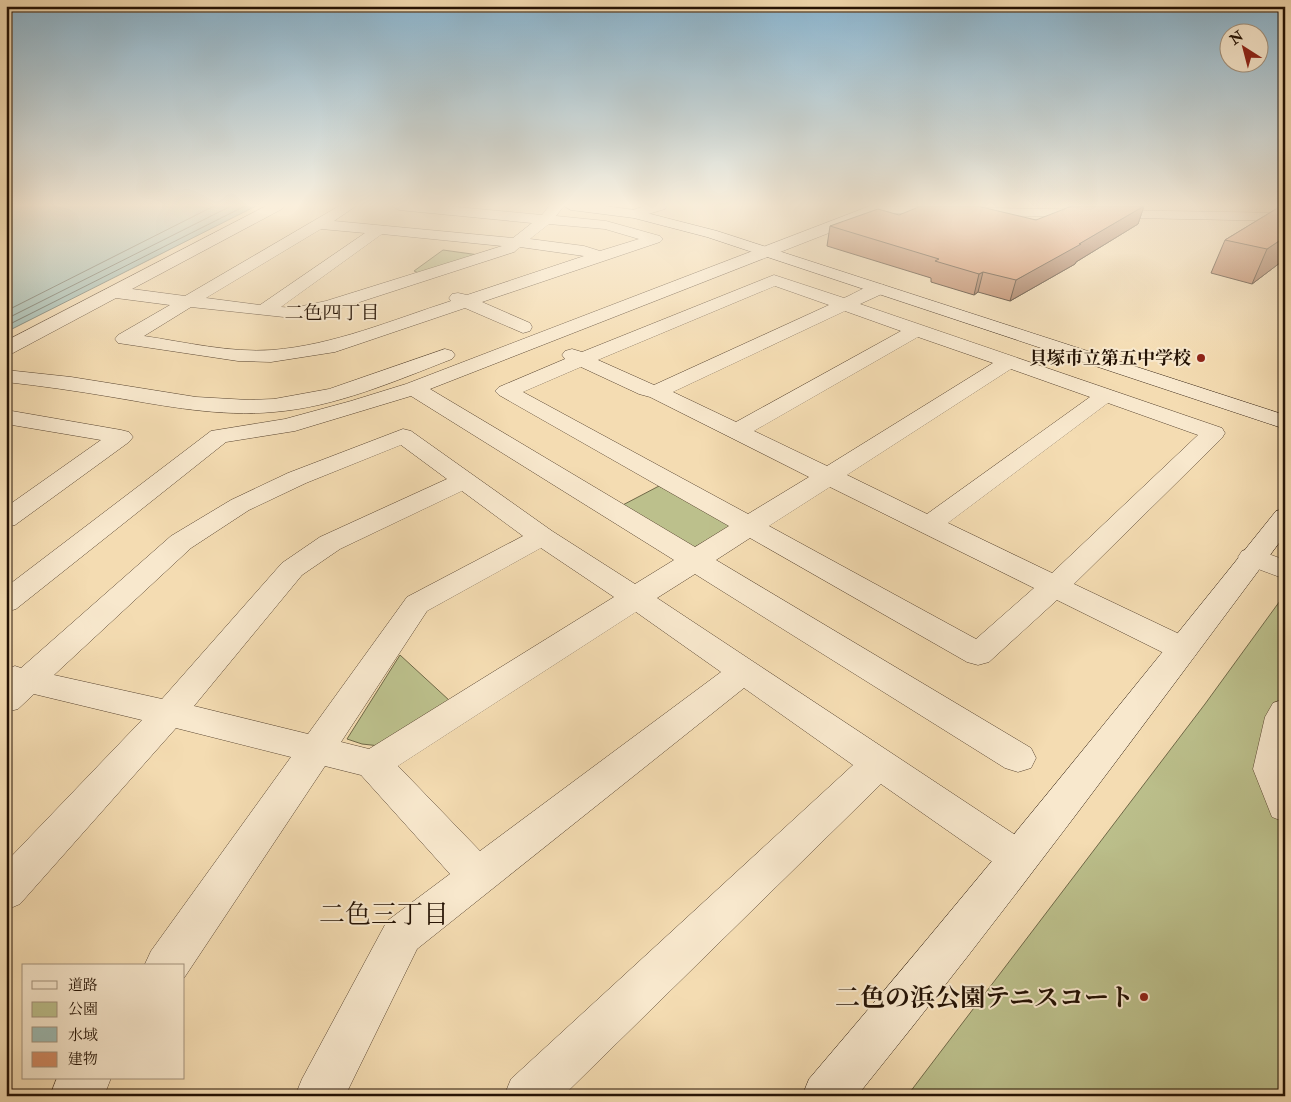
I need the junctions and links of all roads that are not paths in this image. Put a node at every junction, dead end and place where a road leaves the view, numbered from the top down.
1 (178, 257) edge
2 (262, 257) edge
3 (339, 257) edge
4 (483, 257) edge
5 (596, 257) edge
6 (729, 257) edge
7 (783, 257) edge
8 (420, 261) dead end
9 (418, 279) junction
10 (878, 289) junction
11 (112, 292) junction
12 (187, 301) junction
13 (466, 302) junction
14 (844, 304) junction
15 (263, 311) junction
16 (918, 329) junction
17 (531, 333) junction
18 (6, 348) edge
19 (582, 360) junction
20 (1009, 362) junction
21 (6, 376) edge
22 (86, 386) junction
23 (412, 388) junction
24 (656, 392) junction
25 (1106, 395) junction
26 (359, 406) junction
27 (17, 419) edge
28 (1285, 422) edge
29 (736, 432) junction
30 (6, 434) edge
31 (403, 436) junction
32 (829, 475) junction
33 (463, 481) junction
34 (1285, 517) edge
35 (6, 518) edge
36 (930, 524) junction
37 (749, 526) junction
38 (542, 537) junction
39 (695, 560) junction
40 (1268, 564) edge
41 (1055, 586) junction
42 (636, 598) junction
43 (6, 602) edge
44 (1183, 649) junction
45 (742, 672) junction
46 (13, 686) edge
47 (1285, 712) edge
48 (169, 713) junction
49 (317, 750) junction
50 (1018, 758) dead end
51 (373, 764) junction
52 (878, 764) junction
53 (1285, 806) edge
54 (1018, 858) junction
55 (478, 876) junction
56 (6, 891) edge
57 (167, 964) edge
58 (86, 1080) edge
59 (74, 1096) edge
60 (319, 1096) edge
61 (528, 1096) edge
62 (826, 1096) edge

1 - 11 street
2 - 12 street
3 - 15 street
4 - 9 street
5 - 13 street
6 - 17 street
7 - 10 street
8 - 9 street
9 - 13 street
9 - 15 street
10 - 14 street
10 - 28 street
11 - 12 street
11 - 18 street
12 - 13 street
12 - 15 street
13 - 17 street
14 - 16 street
14 - 19 street
14 - 24 street
16 - 20 street
16 - 29 street
17 - 19 street
17 - 22 street
17 - 23 street
19 - 24 street
19 - 37 street
20 - 25 street
20 - 32 street
21 - 22 street
22 - 27 street
23 - 26 street
23 - 39 street
24 - 29 street
25 - 36 street
25 - 41 street
26 - 31 street
26 - 43 street
27 - 30 street
27 - 35 street
29 - 32 street
31 - 33 street
31 - 46 street
32 - 36 street
32 - 37 street
33 - 38 street
33 - 48 street
34 - 40 street
36 - 41 street
37 - 39 street
37 - 41 street
38 - 42 street
38 - 49 street
39 - 42 street
39 - 50 street
40 - 44 street
41 - 44 street
42 - 45 street
42 - 51 street
44 - 54 street
45 - 52 street
45 - 55 street
46 - 48 street
47 - 53 street
48 - 49 street
48 - 56 street
49 - 51 street
49 - 57 street
51 - 55 street
52 - 54 street
52 - 61 street
54 - 62 street
55 - 60 street
58 - 59 street

